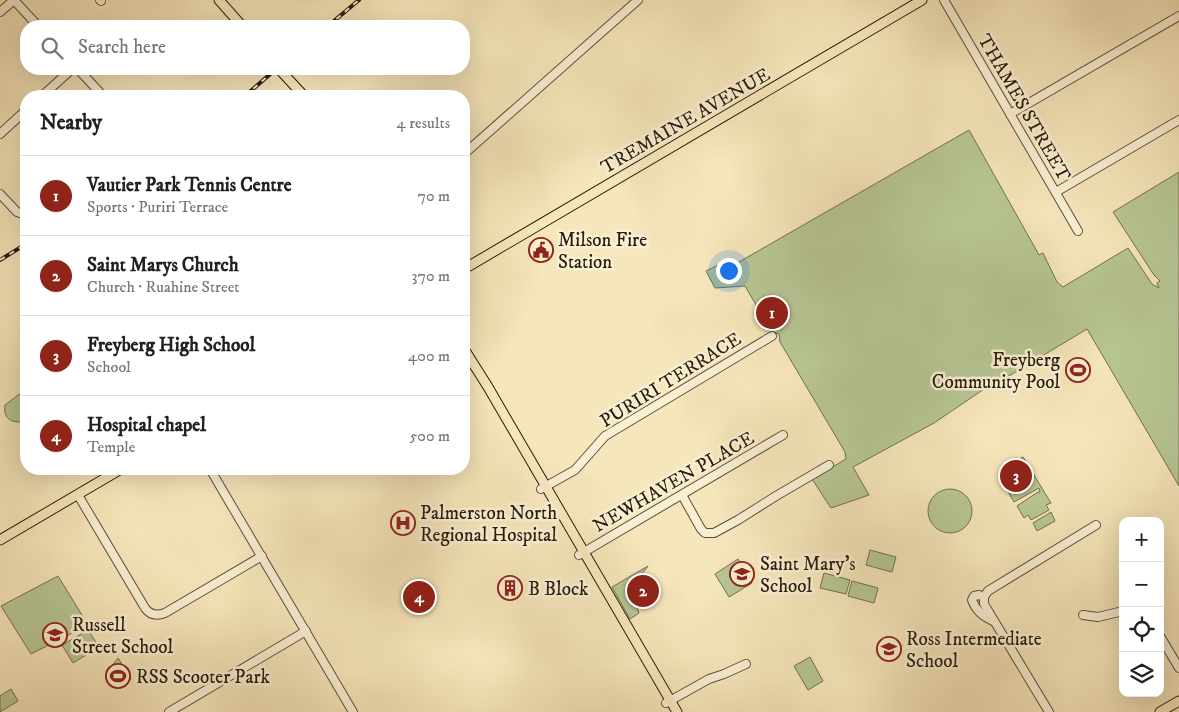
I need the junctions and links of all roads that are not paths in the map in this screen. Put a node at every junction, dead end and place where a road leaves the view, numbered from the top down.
1 (14, 0) edge
2 (219, 0) edge
3 (638, 0) edge
4 (922, 0) edge
5 (944, 0) edge
6 (0, 12) edge
7 (1179, 16) edge
8 (32, 20) edge
9 (237, 20) edge
10 (65, 75) edge
11 (83, 75) edge
12 (285, 75) edge
13 (49, 90) edge
14 (97, 90) edge
15 (298, 90) edge
16 (1010, 114) junction
17 (20, 116) edge
18 (1179, 120) edge
19 (0, 134) edge
20 (470, 149) edge
21 (1056, 192) junction
22 (0, 194) edge
23 (20, 213) edge
24 (1078, 231) dead end
25 (470, 264) edge
26 (772, 336) dead end
27 (470, 357) edge
28 (470, 367) edge
29 (783, 436) dead end
30 (829, 465) dead end
31 (111, 475) edge
32 (214, 475) edge
33 (544, 488) junction
34 (78, 494) junction
35 (682, 494) junction
36 (1096, 525) dead end
37 (0, 540) edge
38 (582, 553) junction
39 (262, 556) junction
40 (1119, 612) edge
41 (1083, 615) dead end
42 (306, 631) junction
43 (1164, 643) edge
44 (746, 664) dead end
45 (1179, 668) edge
46 (1179, 701) edge
47 (668, 702) junction
48 (169, 712) edge
49 (353, 712) edge
50 (671, 712) edge
51 (678, 712) edge
52 (1049, 712) edge
53 (1160, 712) edge

1 - 6 street
1 - 8 street
2 - 9 main road
3 - 20 street
4 - 25 main road, TREMAINE AVENUE
5 - 16 street, THAMES STREET
7 - 16 street
10 - 13 street
11 - 14 street
12 - 15 main road
16 - 21 street, THAMES STREET
17 - 19 street
18 - 21 street
21 - 24 street, THAMES STREET
22 - 23 street
26 - 33 street, PURIRI TERRACE
27 - 33 main road
28 - 33 main road
29 - 35 street, NEWHAVEN PLACE
30 - 35 street
31 - 34 main road
32 - 39 street
33 - 38 main road
34 - 37 main road
34 - 39 street
35 - 38 street, NEWHAVEN PLACE
36 - 52 street
38 - 47 main road
39 - 42 street
40 - 41 street
42 - 48 street
42 - 49 street
43 - 45 street
44 - 47 street
46 - 53 main road
47 - 50 main road
47 - 51 main road

